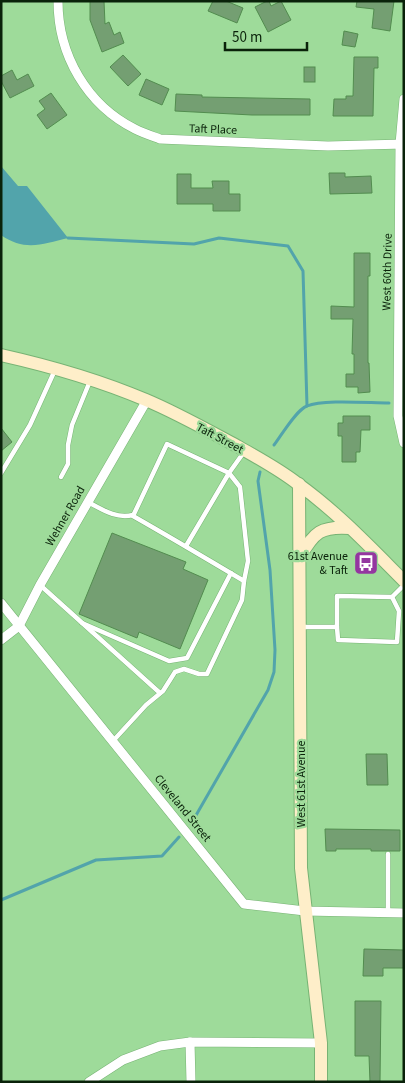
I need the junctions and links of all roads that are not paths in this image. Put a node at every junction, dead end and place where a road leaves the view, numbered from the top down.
1 (58, 1) edge
2 (404, 99) edge
3 (402, 144) edge
4 (401, 321) edge
5 (1, 355) edge
6 (56, 369) junction
7 (90, 379) junction
8 (147, 400) junction
9 (404, 443) edge
10 (245, 451) junction
11 (1, 473) edge
12 (229, 473) junction
13 (61, 477) dead end
14 (299, 484) junction
15 (88, 502) junction
16 (133, 515) junction
17 (350, 528) junction
18 (186, 546) junction
19 (299, 559) junction
20 (230, 573) junction
21 (244, 580) junction
22 (404, 581) edge
23 (40, 585) junction
24 (404, 585) edge
25 (392, 597) junction
26 (1, 603) edge
27 (82, 623) junction
28 (19, 626) junction
29 (299, 627) junction
30 (337, 627) junction
31 (1, 640) edge
32 (160, 694) junction
33 (113, 741) junction
34 (388, 854) dead end
35 (305, 910) junction
36 (388, 913) junction
37 (404, 913) edge
38 (190, 1042) junction
39 (321, 1042) junction
40 (89, 1082) edge
41 (191, 1082) edge
42 (321, 1082) edge

1 - 3 street, Taft Place
2 - 3 street, West 60th Drive
3 - 4 street, West 60th Drive
4 - 9 street, West 60th Drive
5 - 6 main road, Taft Street
6 - 7 main road, Taft Street
6 - 11 lane
7 - 8 main road, Taft Street
7 - 13 lane
8 - 10 main road, Taft Street
8 - 15 street, Wehner Road
10 - 12 lane
10 - 14 main road, Taft Street
12 - 16 lane
12 - 18 lane
12 - 21 lane
14 - 17 main road, Taft Street
14 - 19 main road, West 61st Avenue
15 - 16 lane
15 - 23 street, Wehner Road
16 - 18 lane
17 - 19 main road
17 - 22 main road, Taft Street
18 - 20 lane
19 - 29 main road, West 61st Avenue
20 - 21 lane
20 - 27 lane
21 - 32 lane
23 - 27 lane
23 - 28 street, Wehner Road
24 - 25 lane
25 - 30 lane
25 - 30 lane
26 - 28 street, Cleveland Street
27 - 32 lane
28 - 31 street, Wehner Road
28 - 33 street, Cleveland Street
29 - 30 lane
29 - 35 main road, West 61st Avenue
32 - 33 lane
33 - 35 street, Cleveland Street
34 - 36 lane
35 - 36 street, Cleveland Street
35 - 39 main road, West 61st Avenue
36 - 37 street, Cleveland Street
38 - 39 street
38 - 40 street
38 - 41 street
39 - 42 main road, West 61st Avenue

